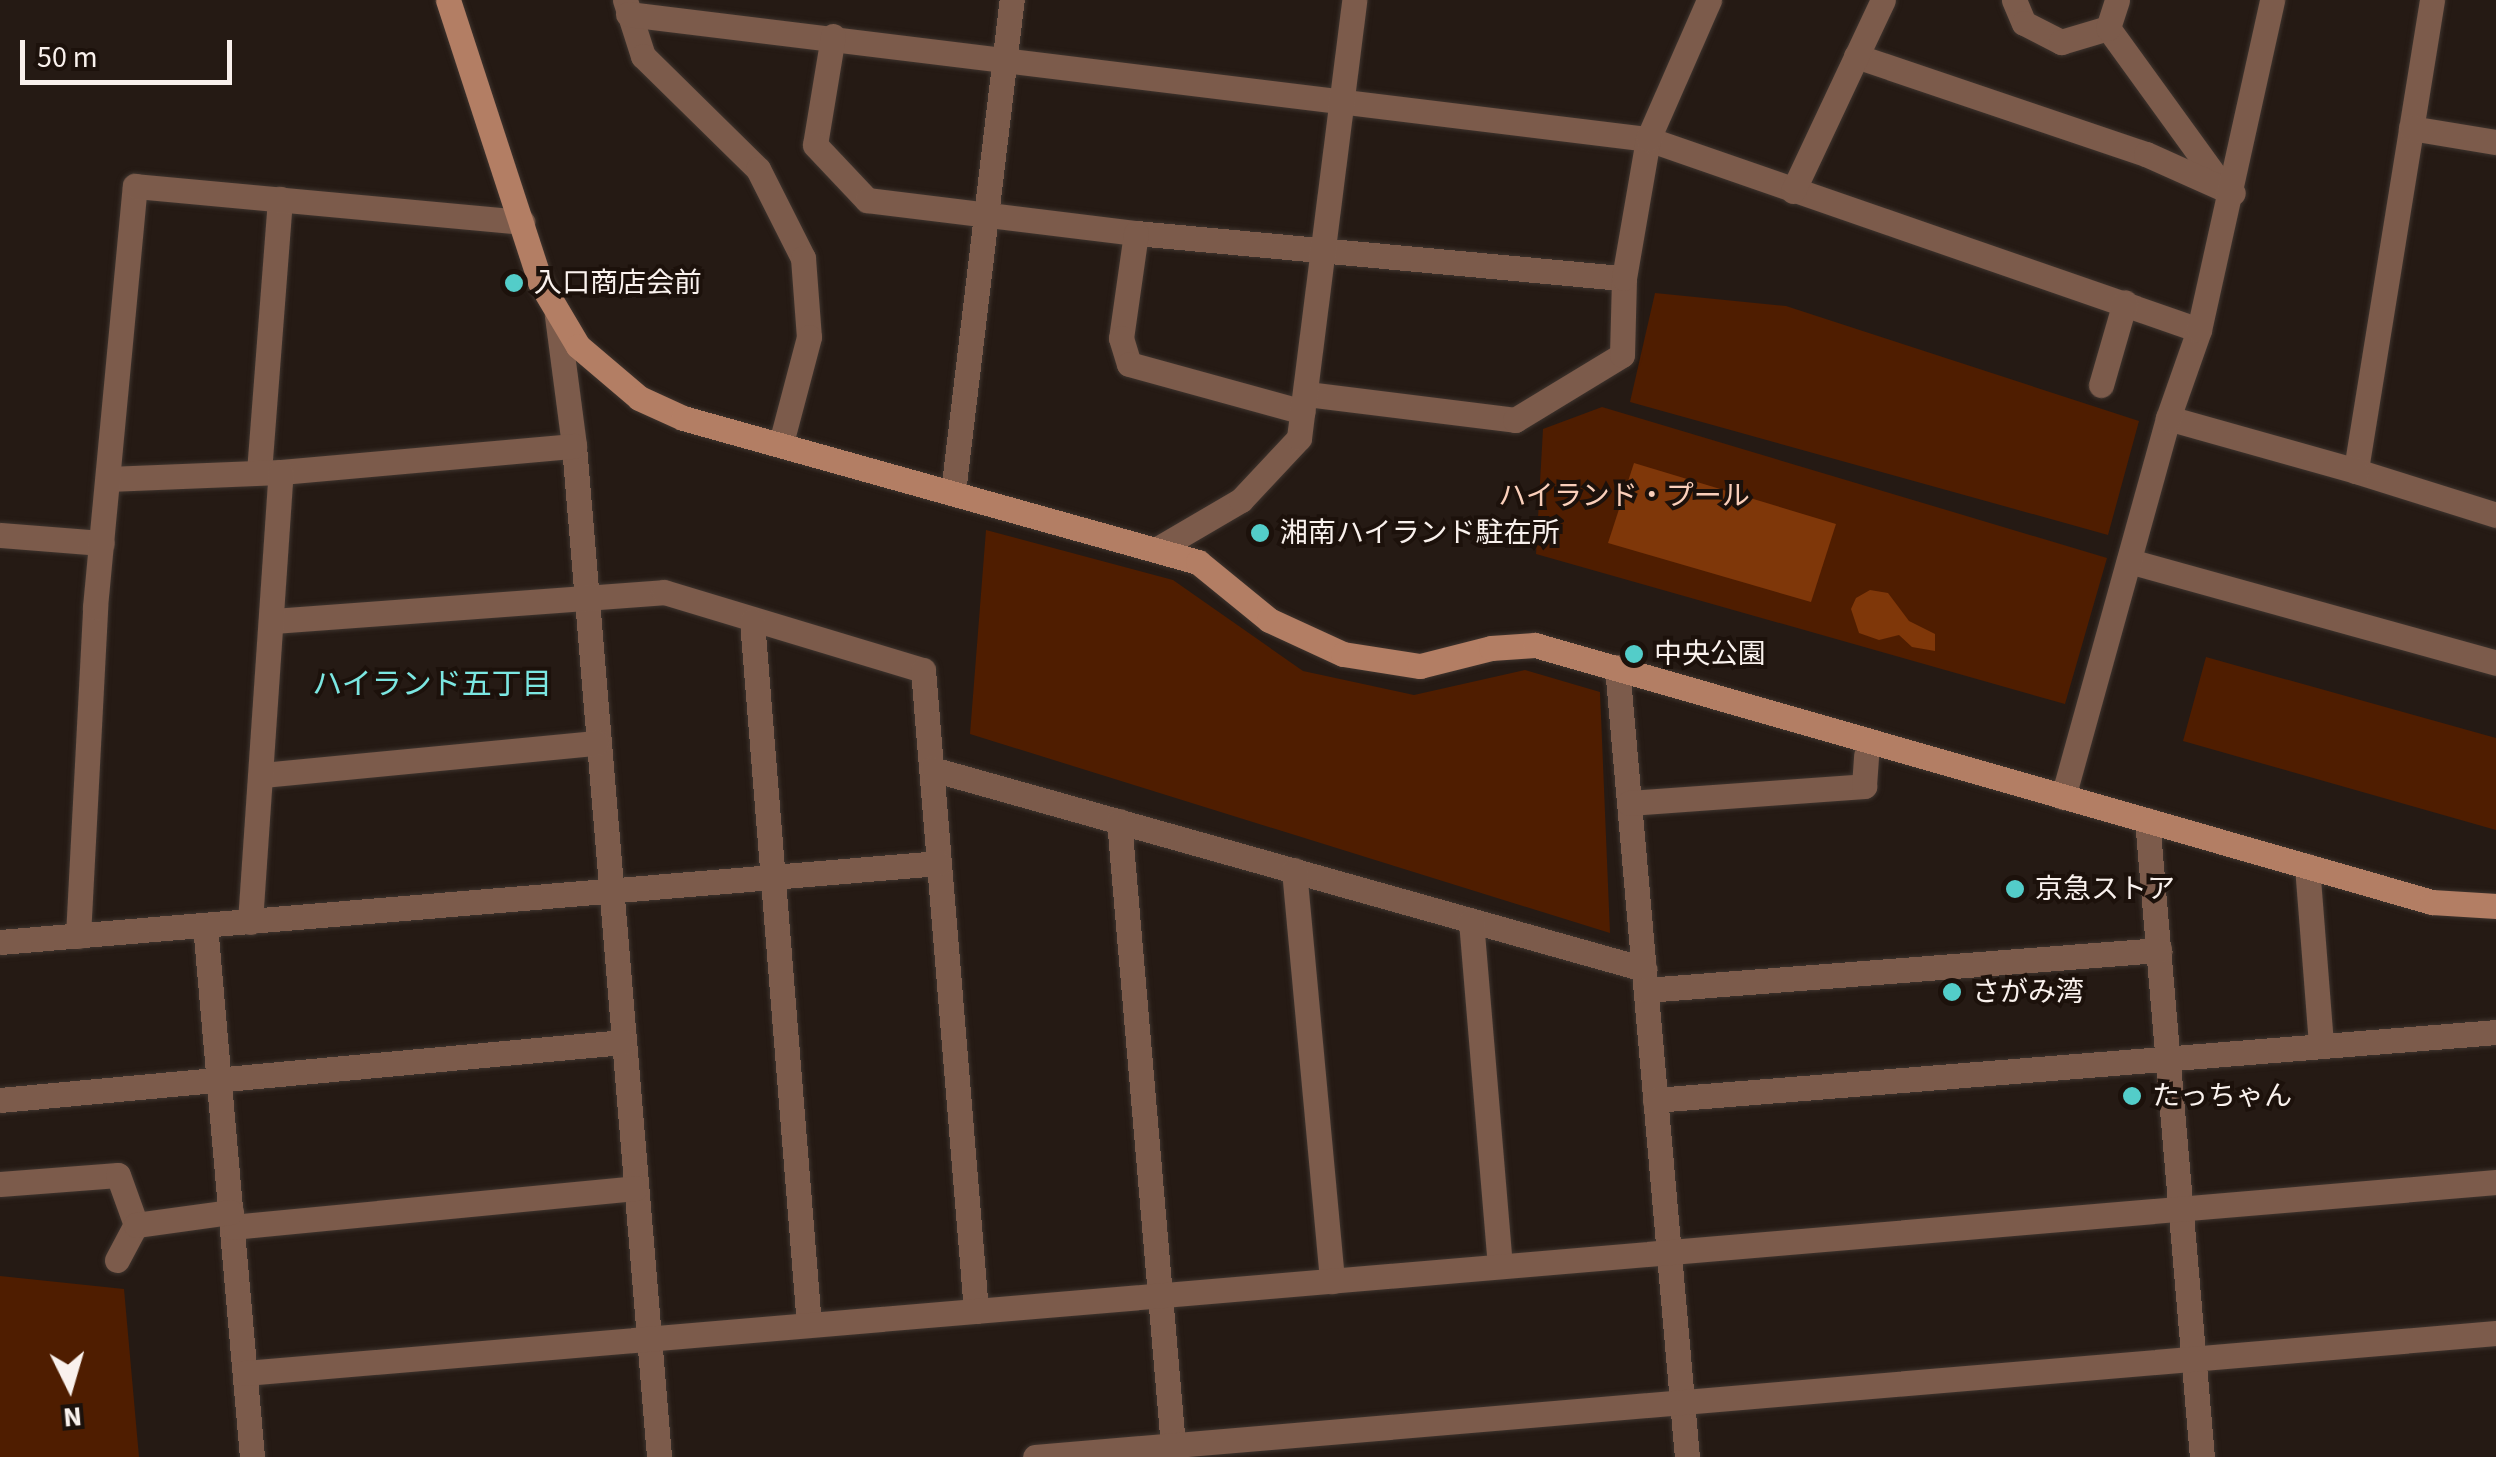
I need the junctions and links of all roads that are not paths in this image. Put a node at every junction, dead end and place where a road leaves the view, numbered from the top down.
1 (448, 0) edge
2 (1012, 0) edge
3 (1354, 0) edge
4 (1709, 0) edge
5 (1883, 0) edge
6 (2014, 0) edge
7 (2117, 0) edge
8 (2272, 0) edge
9 (2432, 0) edge
10 (626, 7) edge
11 (2108, 28) junction
12 (833, 36) junction
13 (1856, 56) junction
14 (1006, 57) junction
15 (1342, 100) junction
16 (2411, 128) junction
17 (1648, 139) junction
18 (2496, 142) edge
19 (2227, 188) junction
20 (1793, 191) junction
21 (280, 198) junction
22 (985, 216) junction
23 (522, 222) junction
24 (1136, 233) junction
25 (1324, 252) junction
26 (1624, 278) junction
27 (2125, 302) junction
28 (557, 316) junction
29 (2199, 330) junction
30 (2102, 385) dead end
31 (1305, 403) junction
32 (2168, 418) junction
33 (780, 444) junction
34 (574, 446) junction
35 (2356, 471) junction
36 (270, 472) junction
37 (108, 479) junction
38 (954, 492) junction
39 (2496, 515) edge
40 (0, 535) edge
41 (102, 543) junction
42 (1159, 548) junction
43 (2129, 562) junction
44 (586, 595) junction
45 (272, 621) junction
46 (752, 621) junction
47 (2496, 663) edge
48 (1617, 668) junction
49 (596, 743) junction
50 (1866, 755) dead end
51 (932, 769) junction
52 (262, 775) junction
53 (2063, 797) junction
54 (1629, 803) junction
55 (2148, 820) junction
56 (1119, 821) junction
57 (940, 863) junction
58 (2308, 866) junction
59 (1294, 870) junction
60 (772, 878) junction
61 (610, 891) junction
62 (2496, 906) edge
63 (1471, 921) junction
64 (250, 922) junction
65 (204, 925) junction
66 (78, 936) junction
67 (0, 942) edge
68 (2159, 950) junction
69 (1645, 980) junction
70 (2496, 1032) edge
71 (622, 1042) junction
72 (2321, 1045) junction
73 (2168, 1059) junction
74 (218, 1078) junction
75 (0, 1100) edge
76 (1655, 1100) junction
77 (2496, 1182) edge
78 (0, 1184) edge
79 (635, 1188) junction
80 (2180, 1208) junction
81 (231, 1219) junction
82 (136, 1224) junction
83 (1668, 1252) junction
84 (117, 1260) dead end
85 (1500, 1266) junction
86 (1332, 1281) junction
87 (1160, 1295) junction
88 (976, 1311) junction
89 (809, 1325) junction
90 (2496, 1334) edge
91 (649, 1338) junction
92 (2194, 1360) junction
93 (244, 1373) junction
94 (1681, 1400) junction
95 (1173, 1451) edge
96 (252, 1457) edge
97 (659, 1457) edge
98 (1036, 1457) edge
99 (1686, 1457) edge
100 (2202, 1457) edge

1 - 23 street
2 - 14 street
3 - 15 street
4 - 17 street
5 - 13 street
6 - 11 street
7 - 11 street
8 - 19 street
9 - 16 street
10 - 12 street
10 - 33 street
11 - 19 street
12 - 14 street
12 - 22 street
13 - 19 street
13 - 20 street
14 - 15 street
14 - 22 street
15 - 17 street
15 - 25 street
16 - 18 street
16 - 35 street
17 - 20 street
17 - 26 street
19 - 29 street
20 - 27 street
21 - 23 street
21 - 36 street
21 - 37 street
22 - 24 street
22 - 38 street
23 - 28 street
24 - 25 street
24 - 31 street
25 - 26 street
25 - 31 street
26 - 31 street
27 - 29 street
27 - 30 street
28 - 33 street
28 - 34 street
29 - 32 street
31 - 42 street
32 - 35 street
32 - 43 street
33 - 38 street
34 - 36 street
34 - 44 street
35 - 39 street
36 - 37 street
36 - 45 street
37 - 41 street
38 - 42 street
40 - 41 street
41 - 66 street
42 - 48 street
43 - 47 street
43 - 53 street
44 - 45 street
44 - 46 street
44 - 49 street
45 - 52 street
46 - 51 street
46 - 60 street
48 - 53 street
48 - 54 street
49 - 52 street
49 - 61 street
50 - 54 street
51 - 56 street
51 - 57 street
52 - 64 street
53 - 55 street
54 - 69 street
55 - 58 street
55 - 68 street
56 - 59 street
56 - 87 street
57 - 60 street
57 - 88 street
58 - 62 street
58 - 72 street
59 - 63 street
59 - 86 street
60 - 61 street
60 - 89 street
61 - 64 street
61 - 71 street
63 - 69 street
63 - 85 street
64 - 65 street
65 - 66 street
65 - 74 street
66 - 67 street
68 - 69 street
68 - 73 street
69 - 76 street
70 - 72 street
71 - 74 street
71 - 79 street
72 - 73 street
73 - 76 street
73 - 80 street
74 - 75 street
74 - 81 street
76 - 83 street
77 - 80 street
78 - 82 street
79 - 81 street
79 - 91 street
80 - 83 street
80 - 92 street
81 - 82 street
81 - 93 street
82 - 84 street
83 - 85 street
83 - 94 street
85 - 86 street
86 - 87 street
87 - 88 street
87 - 95 street
88 - 89 street
89 - 91 street
90 - 92 street
91 - 93 street
91 - 97 street
92 - 94 street
92 - 100 street
93 - 96 street
94 - 95 street
94 - 99 street
95 - 98 street

